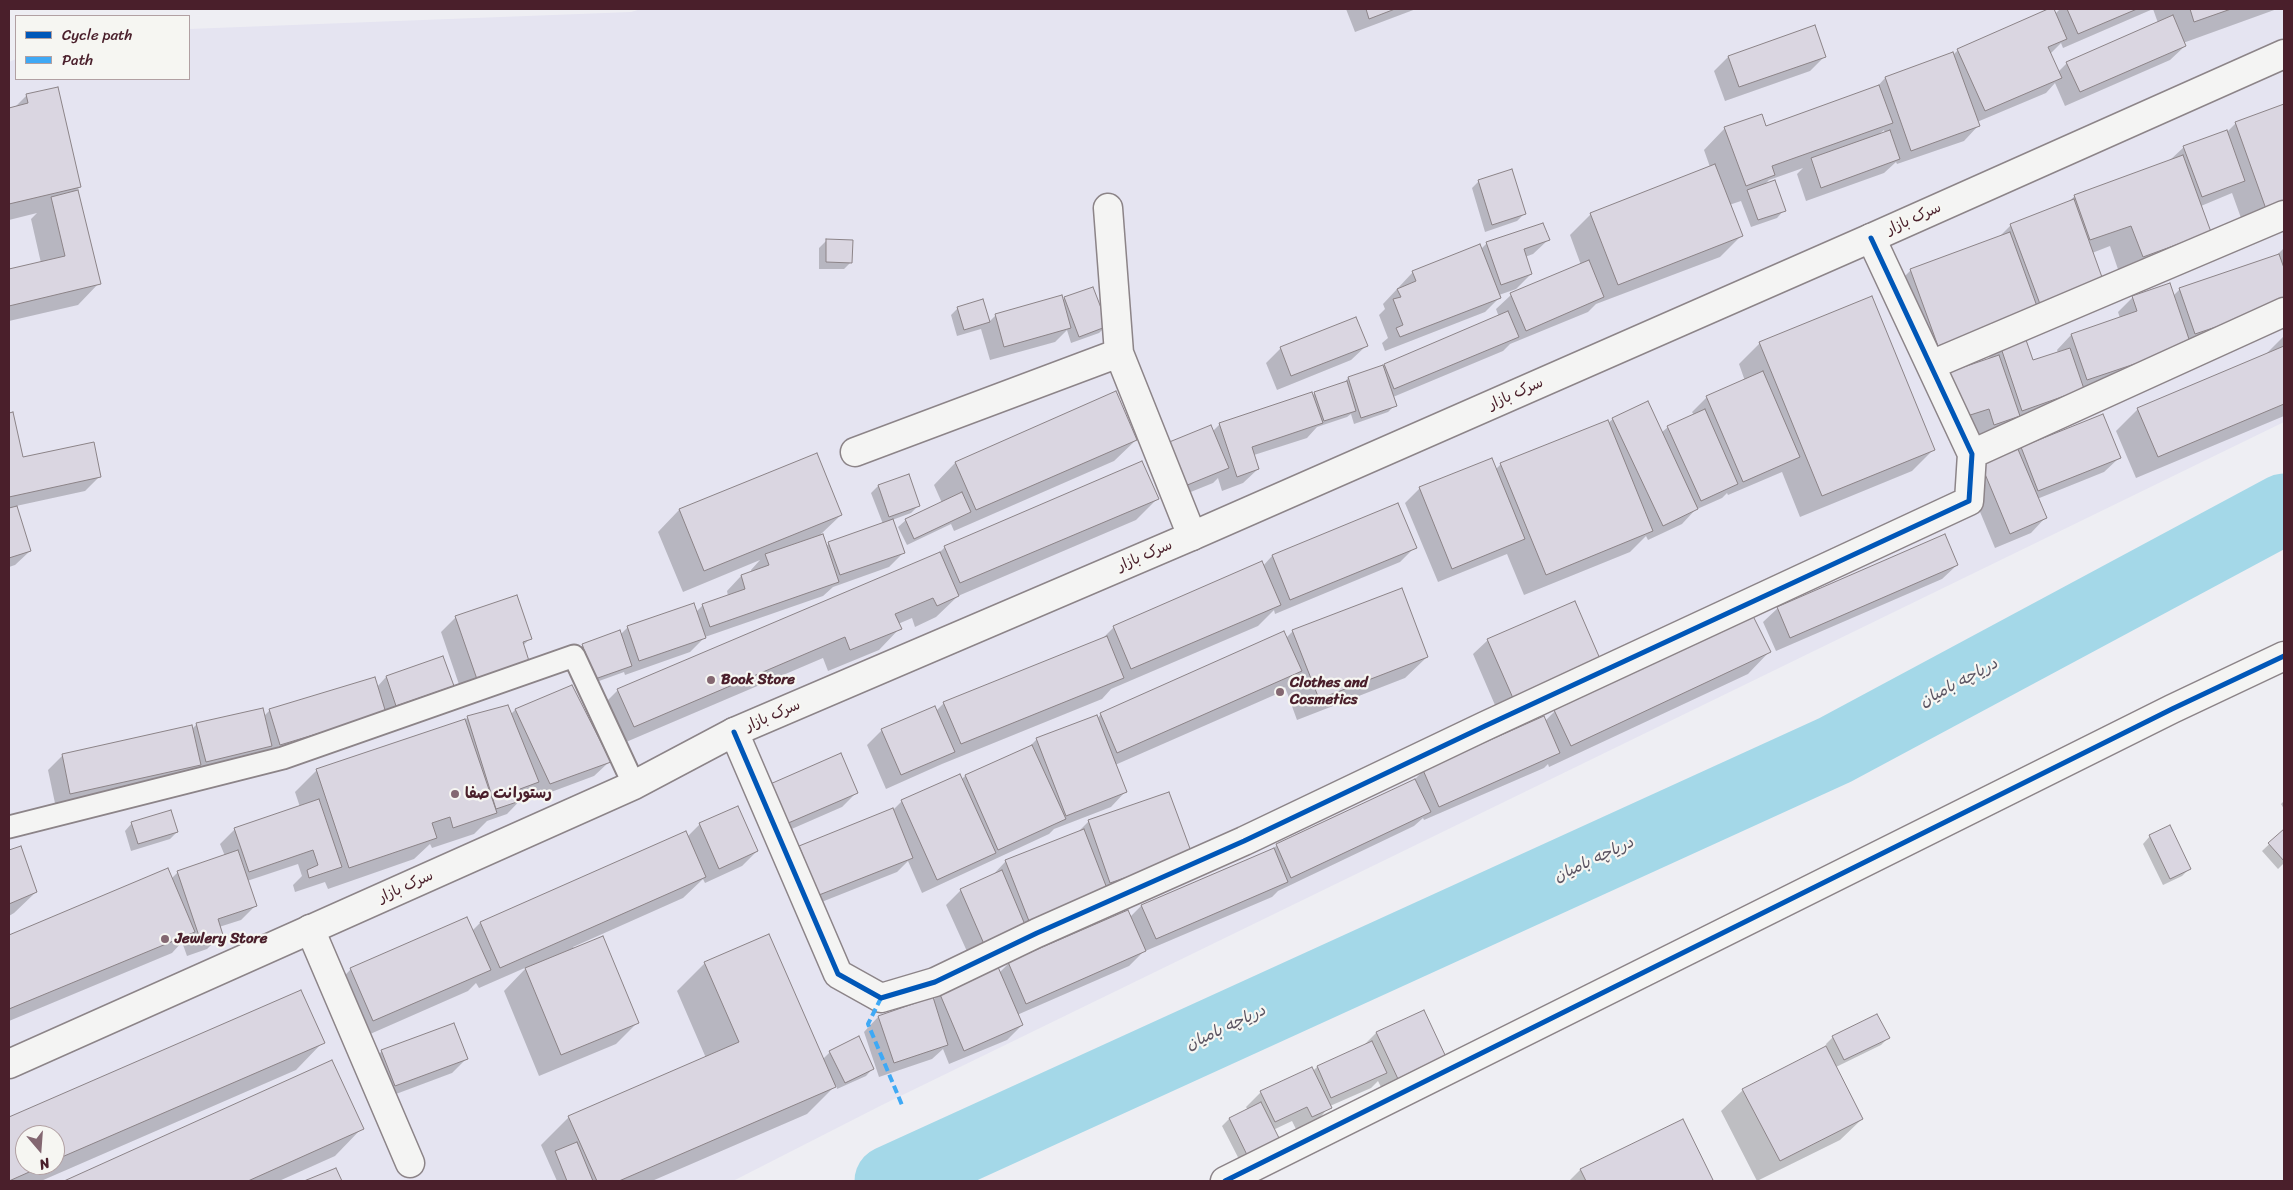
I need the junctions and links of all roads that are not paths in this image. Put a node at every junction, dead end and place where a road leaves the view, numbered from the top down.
1 (2284, 54) edge
2 (1108, 208) dead end
3 (2284, 215) edge
4 (1871, 238) junction
5 (2284, 312) edge
6 (1119, 353) junction
7 (1930, 366) junction
8 (855, 452) dead end
9 (1972, 454) junction
10 (1192, 536) junction
11 (2284, 656) edge
12 (734, 732) junction
13 (634, 784) junction
14 (9, 826) edge
15 (310, 929) junction
16 (9, 1064) edge
17 (410, 1163) dead end
18 (1225, 1181) edge

1 - 4 street, سرک بازار
2 - 6 street
3 - 7 street
4 - 7 street
4 - 10 street, سرک بازار
5 - 9 street
6 - 8 street
6 - 10 street
7 - 9 street
9 - 12 street
10 - 12 street, سرک بازار
11 - 18 street
12 - 13 street, سرک بازار
13 - 14 lane
13 - 15 street, سرک بازار
15 - 16 street, سرک بازار
15 - 17 street

